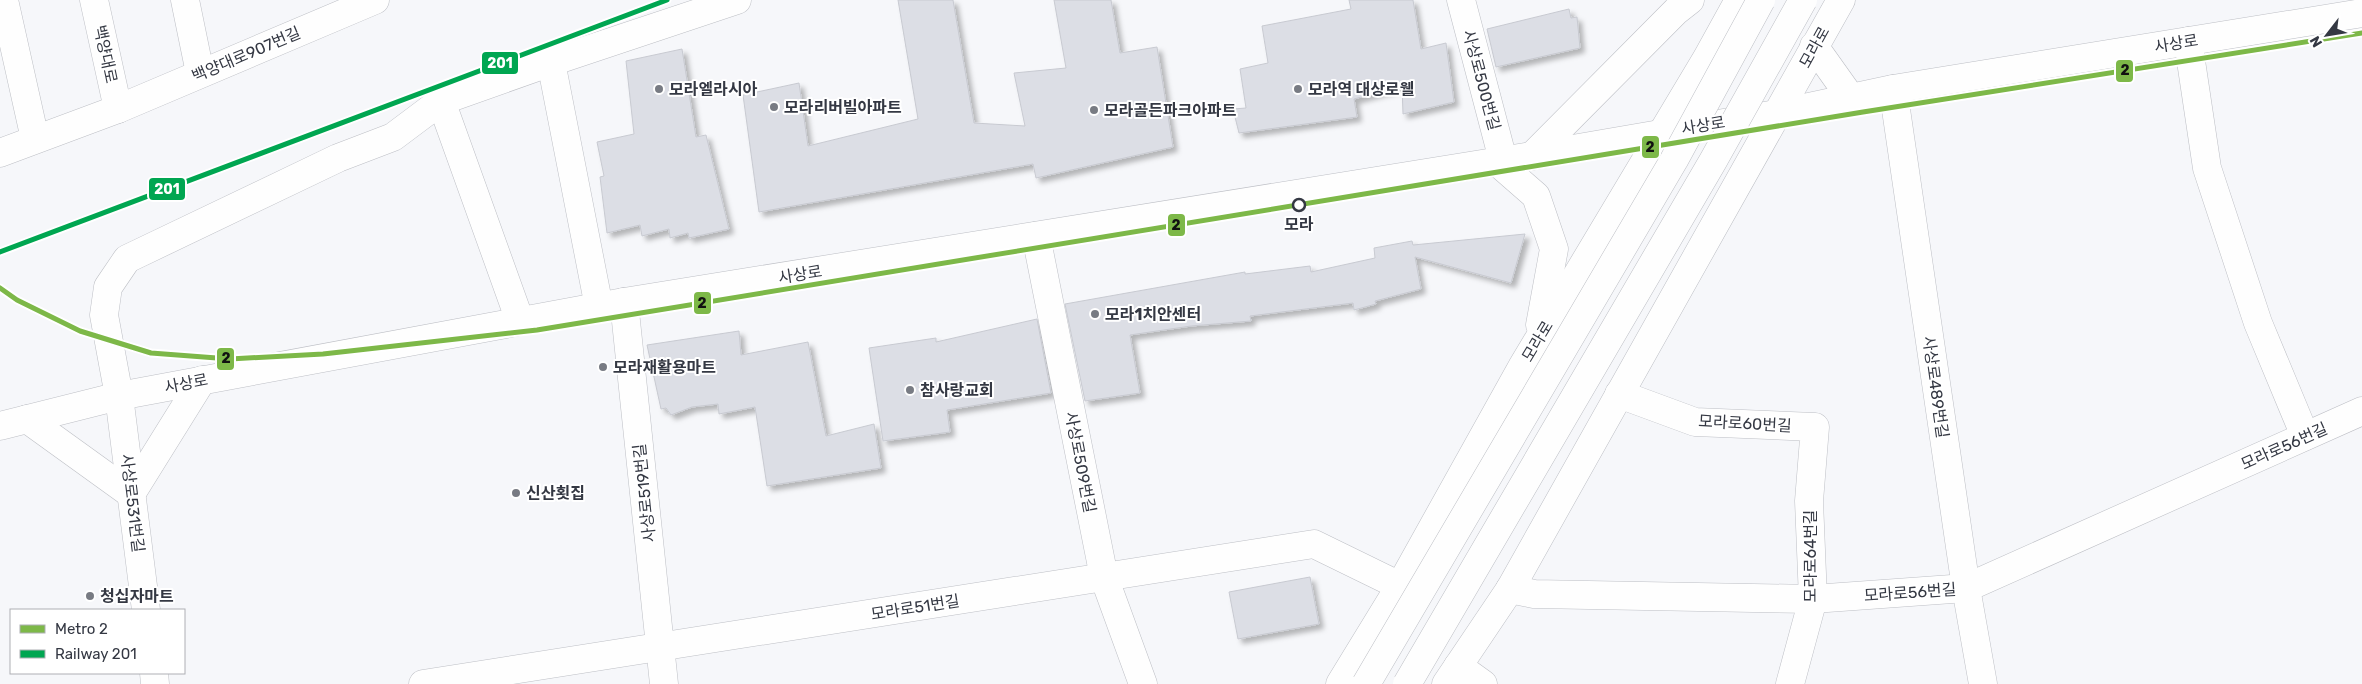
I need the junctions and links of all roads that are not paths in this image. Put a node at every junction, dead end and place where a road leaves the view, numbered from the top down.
1 (4, 0) edge
2 (94, 0) edge
3 (185, 0) edge
4 (737, 0) edge
5 (1461, 0) edge
6 (1690, 0) edge
7 (1739, 0) edge
8 (1761, 0) edge
9 (1803, 0) edge
10 (1840, 0) edge
11 (361, 3) edge
12 (2362, 13) edge
13 (2188, 41) junction
14 (1814, 46) junction
15 (551, 62) junction
16 (200, 72) junction
17 (1893, 89) junction
18 (1851, 98) junction
19 (442, 101) junction
20 (118, 109) junction
21 (1776, 114) junction
22 (1663, 132) junction
23 (35, 139) junction
24 (0, 153) edge
25 (1532, 156) junction
26 (1500, 161) junction
27 (1036, 236) junction
28 (612, 304) junction
29 (520, 321) junction
30 (1536, 342) junction
31 (202, 380) junction
32 (1619, 394) junction
33 (119, 396) junction
34 (2362, 411) edge
35 (28, 419) junction
36 (0, 426) edge
37 (1815, 426) joint
38 (2305, 436) junction
39 (131, 494) junction
40 (1104, 578) junction
41 (1400, 586) junction
42 (1966, 588) junction
43 (1510, 589) junction
44 (1813, 599) junction
45 (146, 609) edge
46 (660, 647) junction
47 (1452, 675) edge
48 (422, 684) edge
49 (664, 684) edge
50 (1143, 684) edge
51 (1340, 684) edge
52 (1366, 684) edge
53 (1407, 684) edge
54 (1483, 684) edge
55 (1790, 684) edge
56 (1982, 684) edge

1 - 23 main road
2 - 20 main road, 백양대로
3 - 16 main road
4 - 15 main road, 사상로531번길
5 - 26 main road, 사상로500번길
6 - 25 main road
7 - 22 main road, 모라로
8 - 52 main road, 모라로, bridge
9 - 53 main road, 모라로, bridge
10 - 14 main road, 모라로
11 - 16 main road, 백양대로907번길
12 - 13 main road, 사상로
13 - 17 main road, 사상로
13 - 38 main road
14 - 18 main road
14 - 21 main road, 모라로
15 - 19 main road, 사상로531번길
15 - 28 main road
16 - 20 main road, 백양대로907번길
17 - 18 main road, 사상로
17 - 42 main road, 사상로489번길
18 - 21 main road, 사상로
19 - 29 main road
19 - 33 main road, 사상로531번길
20 - 23 main road, 백양대로907번길
21 - 22 main road, 사상로
21 - 32 main road, 모라로
22 - 25 main road, 사상로
22 - 30 main road, 모라로
23 - 24 main road, 백양대로907번길
25 - 26 main road, 사상로
26 - 27 main road, 사상로
26 - 30 main road
27 - 28 main road, 사상로
27 - 40 main road, 사상로509번길
28 - 29 main road, 사상로
28 - 46 main road, 사상로519번길
29 - 31 main road, 사상로
30 - 41 main road, 모라로
31 - 33 main road, 사상로
31 - 39 main road
32 - 37 main road, 모라로60번길
32 - 43 main road, 모라로
33 - 35 main road, 사상로
33 - 39 main road, 사상로531번길
34 - 38 main road, 모라로56번길
35 - 36 main road, 사상로
35 - 39 main road
37 - 44 main road, 모라로64번길
38 - 42 main road, 모라로56번길
39 - 45 main road, 사상로531번길
40 - 41 main road, 모라로51번길
40 - 46 main road, 모라로51번길
40 - 50 main road, 사상로509번길
41 - 51 main road, 모라로
42 - 44 main road, 모라로56번길
42 - 56 main road, 사상로489번길
43 - 44 main road, 모라로56번길
43 - 47 main road, 모라로
44 - 55 main road, 모라로64번길
46 - 48 main road, 모라로51번길
46 - 49 main road, 사상로519번길
47 - 54 main road, 모라로

